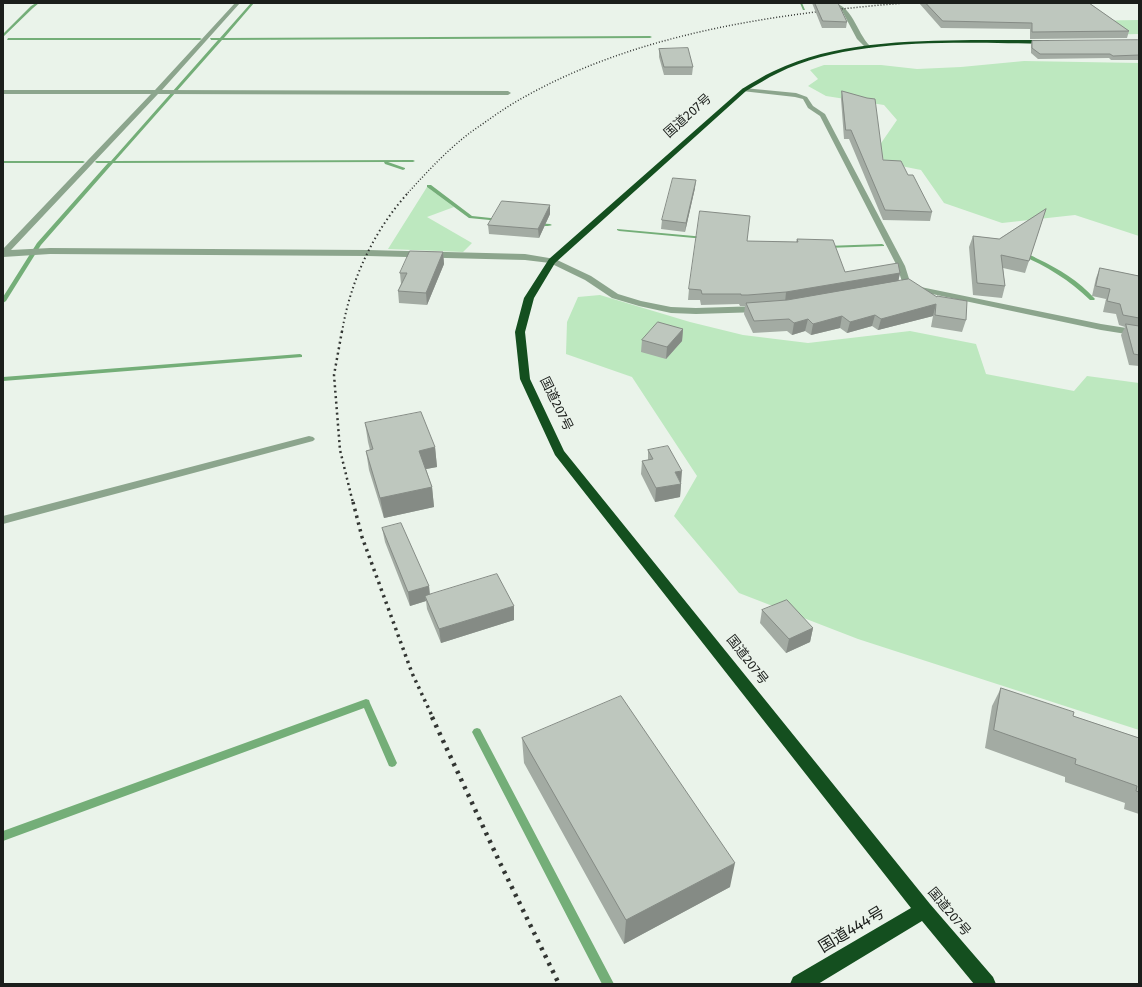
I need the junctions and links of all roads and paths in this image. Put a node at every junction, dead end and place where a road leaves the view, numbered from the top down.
1 (238, 3) edge
2 (833, 3) edge
3 (1060, 42) edge
4 (868, 48) junction
5 (744, 90) junction
6 (3, 92) edge
7 (157, 92) junction
8 (508, 93) dead end
9 (3, 254) edge
10 (552, 261) junction
11 (908, 286) junction
12 (896, 287) edge
13 (770, 308) edge
14 (1139, 333) edge
15 (309, 439) dead end
16 (3, 520) edge
17 (924, 910) junction
18 (800, 984) edge
19 (986, 984) edge

1 - 7 street
2 - 4 street
3 - 4 highway, 国道207号
4 - 5 highway, 国道207号
5 - 10 highway, 国道207号
5 - 11 street
6 - 7 street
7 - 8 street
7 - 9 street
9 - 10 street
10 - 13 street
10 - 17 highway, 国道207号
11 - 12 street
11 - 14 street
15 - 16 street
17 - 18 highway, 国道444号
17 - 19 highway, 国道207号

